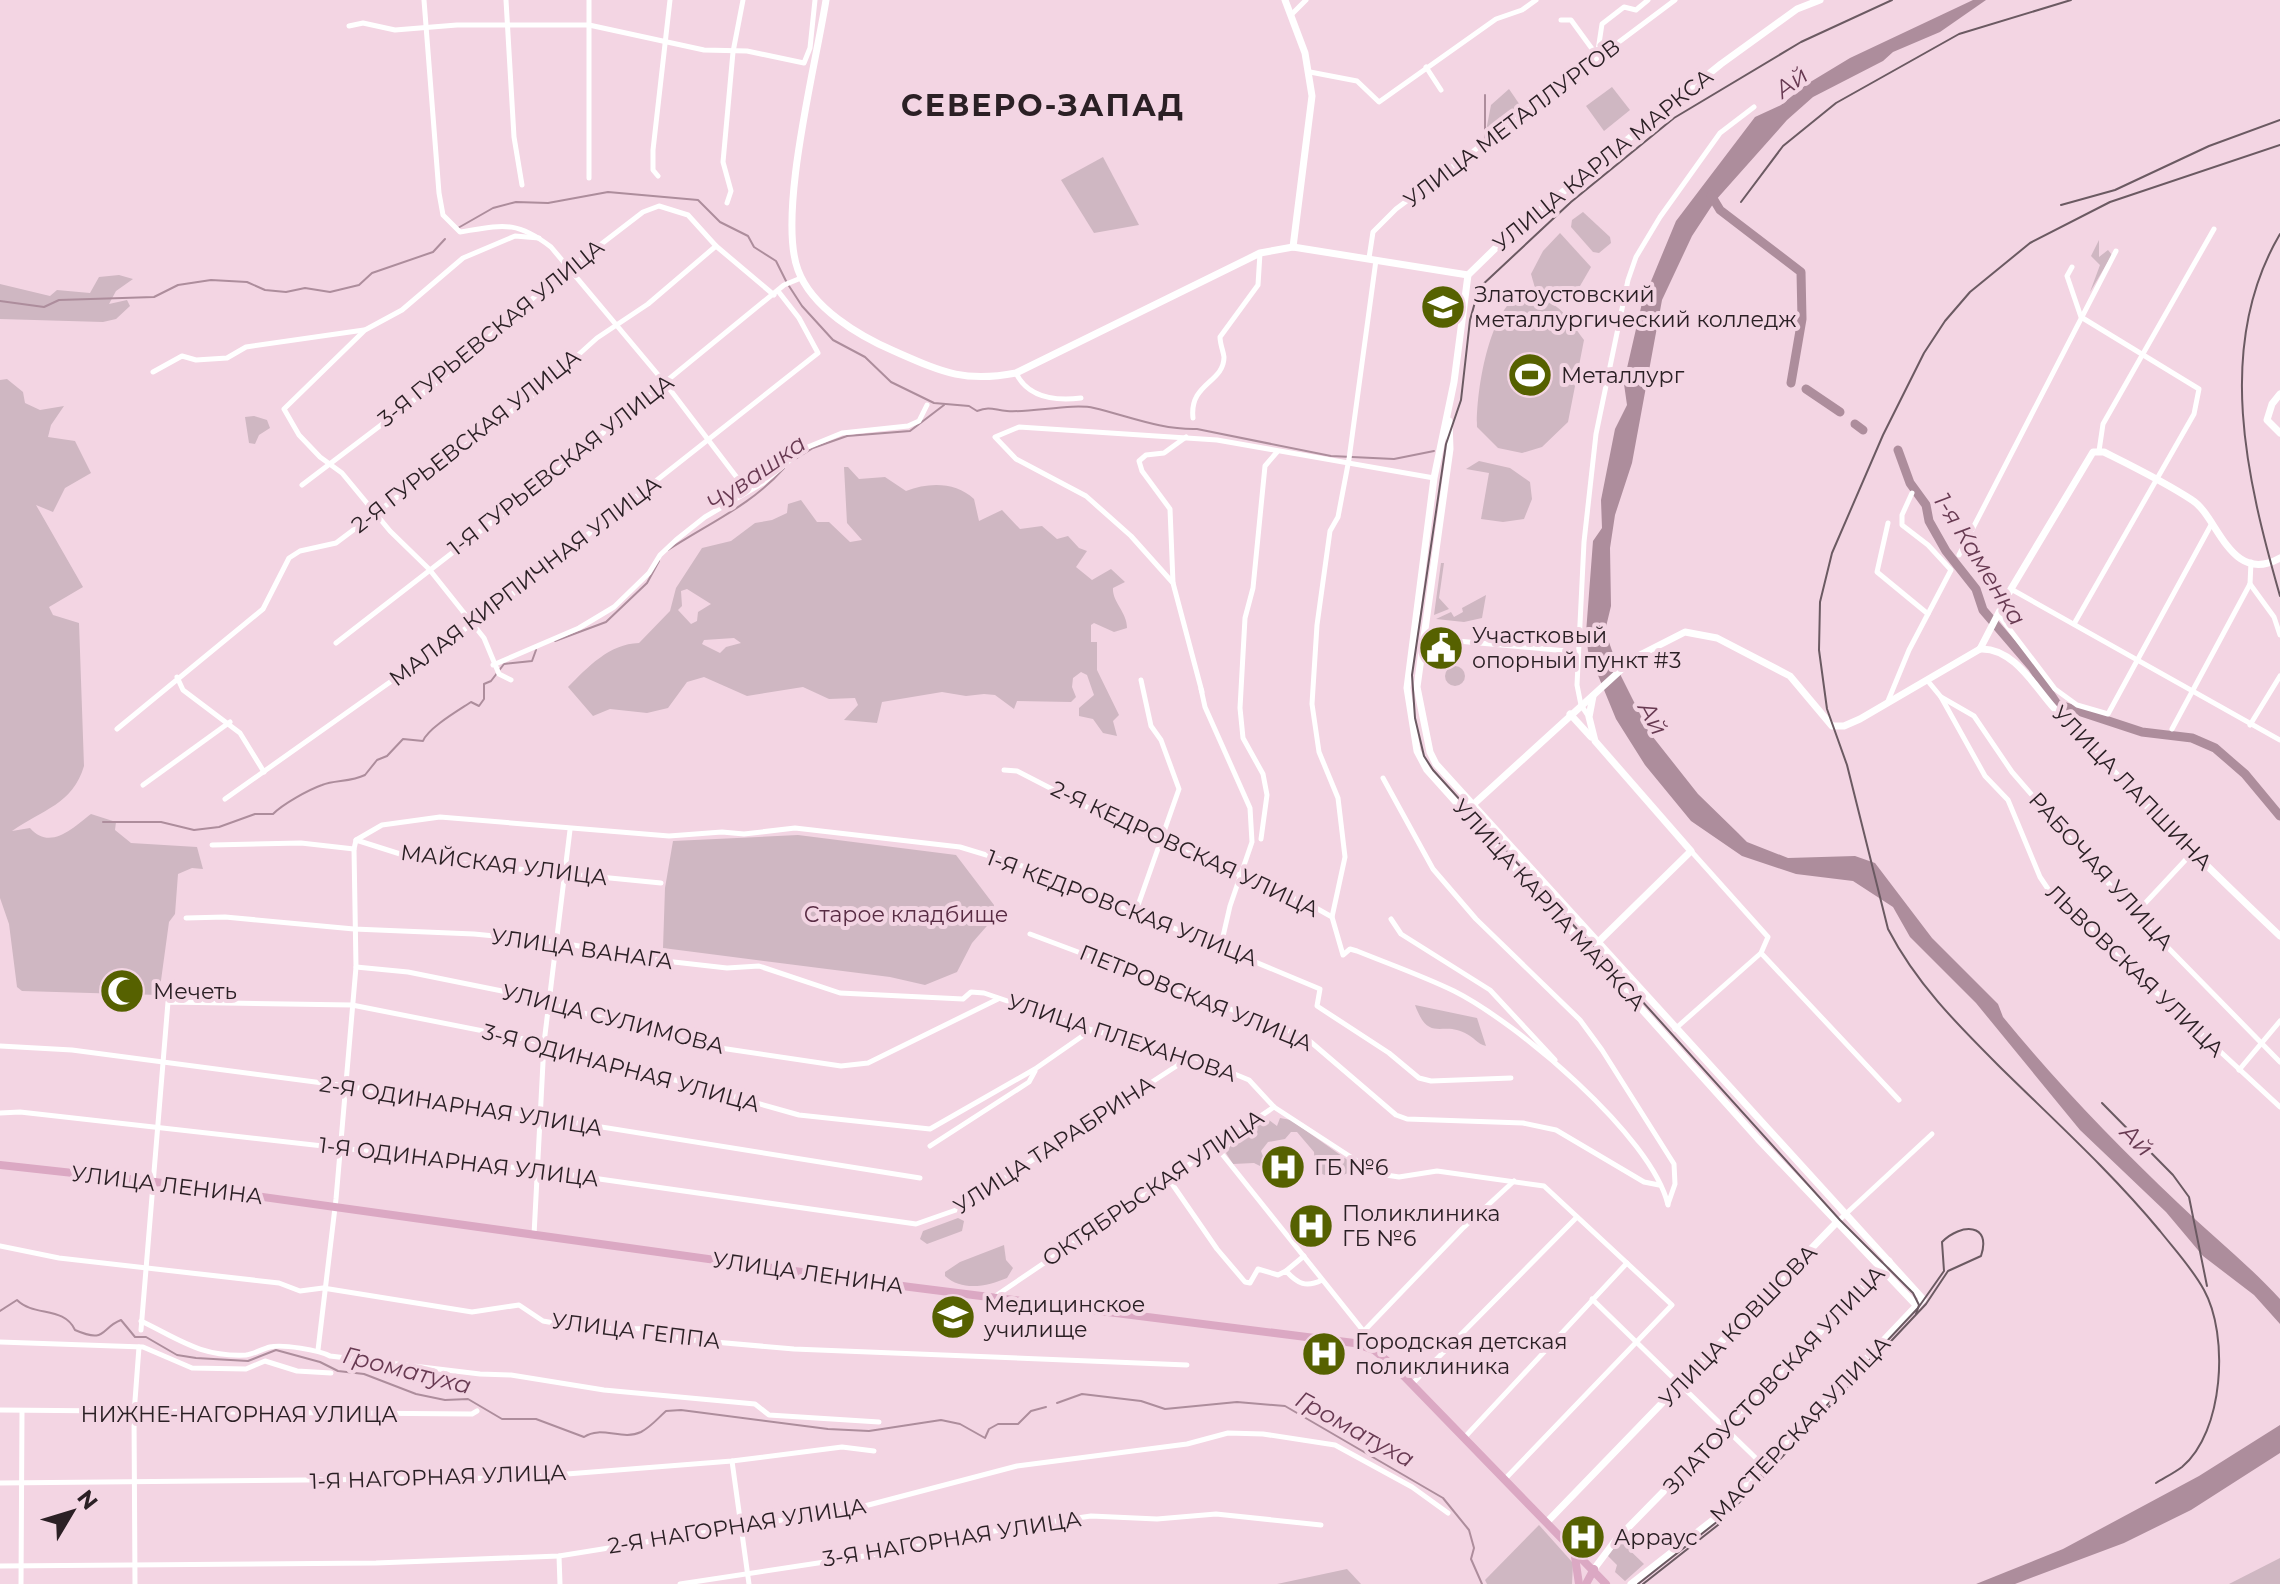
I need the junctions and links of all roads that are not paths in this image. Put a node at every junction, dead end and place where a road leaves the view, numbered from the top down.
1 (424, 0) edge
2 (506, 0) edge
3 (589, 0) edge
4 (670, 0) edge
5 (743, 0) edge
6 (815, 0) edge
7 (826, 0) edge
8 (1285, 0) edge
9 (1306, 0) edge
10 (1536, 0) edge
11 (1648, 0) edge
12 (1675, 0) edge
13 (1815, 0) edge
14 (1292, 14) junction
15 (1561, 20) dead end
16 (589, 25) junction
17 (349, 26) dead end
18 (507, 26) junction
19 (426, 29) junction
20 (665, 43) junction
21 (733, 52) junction
22 (1598, 57) junction
23 (1426, 67) junction
24 (1310, 72) junction
25 (1441, 90) dead end
26 (1754, 107) dead end
27 (658, 176) dead end
28 (589, 178) dead end
29 (522, 185) dead end
30 (727, 203) dead end
31 (2214, 229) dead end
32 (539, 238) junction
33 (716, 246) junction
34 (1293, 247) junction
35 (2116, 251) dead end
36 (1260, 253) junction
37 (1372, 259) junction
38 (2072, 267) dead end
39 (570, 269) junction
40 (1468, 275) junction
41 (801, 278) junction
42 (776, 293) junction
43 (2081, 317) junction
44 (615, 324) junction
45 (365, 330) junction
46 (2142, 357) junction
47 (153, 372) dead end
48 (1016, 373) junction
49 (665, 383) junction
50 (2280, 394) edge
51 (1081, 398) dead end
52 (927, 405) dead end
53 (1448, 415) junction
54 (1193, 418) dead end
55 (2280, 433) edge
56 (1187, 437) junction
57 (708, 439) junction
58 (1278, 451) junction
59 (2099, 451) junction
60 (1348, 462) junction
61 (329, 465) junction
62 (1434, 478) junction
63 (2157, 480) junction
64 (302, 485) dead end
65 (744, 492) junction
66 (1912, 493) dead end
67 (376, 512) junction
68 (1888, 523) dead end
69 (2211, 525) junction
70 (1959, 555) dead end
71 (2280, 558) edge
72 (2251, 562) junction
73 (429, 569) junction
74 (1173, 583) junction
75 (2250, 584) junction
76 (2011, 589) junction
77 (1928, 614) junction
78 (1998, 614) junction
79 (472, 621) junction
80 (2074, 624) junction
81 (2280, 635) edge
82 (1425, 638) junction
83 (336, 643) dead end
84 (1980, 649) junction
85 (1578, 652) junction
86 (2139, 658) junction
87 (493, 665) junction
88 (1198, 672) dead end
89 (2280, 676) edge
90 (177, 677) junction
91 (1926, 679) junction
92 (511, 680) dead end
93 (1141, 680) dead end
94 (2190, 691) junction
95 (1202, 692) junction
96 (1596, 692) junction
97 (1941, 697) junction
98 (1888, 701) junction
99 (1581, 705) junction
100 (1570, 714) junction
101 (1589, 717) junction
102 (230, 722) junction
103 (2250, 725) junction
104 (117, 729) dead end
105 (2172, 729) dead end
106 (2280, 740) edge
107 (1595, 741) junction
108 (1004, 770) dead end
109 (264, 772) junction
110 (1383, 778) dead end
111 (143, 785) dead end
112 (225, 799) dead end
113 (1472, 804) junction
114 (1465, 812) junction
115 (570, 830) junction
116 (1261, 839) dead end
117 (356, 840) junction
118 (1162, 842) junction
119 (212, 845) dead end
120 (354, 849) junction
121 (1691, 851) junction
122 (2192, 853) junction
123 (565, 876) junction
124 (1240, 878) junction
125 (661, 883) dead end
126 (1136, 911) junction
127 (2135, 914) junction
128 (1332, 917) junction
129 (186, 918) dead end
130 (1391, 919) dead end
131 (354, 929) junction
132 (1030, 934) dead end
133 (2280, 936) edge
134 (556, 942) junction
135 (1221, 945) junction
136 (1593, 946) junction
137 (1761, 953) junction
138 (356, 967) junction
139 (971, 992) joint
140 (999, 998) junction
141 (549, 1003) junction
142 (352, 1005) junction
143 (2280, 1021) edge
144 (1092, 1030) junction
145 (1675, 1030) junction
146 (544, 1043) junction
147 (2263, 1043) junction
148 (0, 1046) edge
149 (1184, 1055) junction
150 (166, 1062) junction
151 (2280, 1062) edge
152 (1035, 1069) junction
153 (1564, 1070) junction
154 (2239, 1070) junction
155 (1511, 1078) dead end
156 (346, 1086) junction
157 (1899, 1100) dead end
158 (1274, 1107) junction
159 (2280, 1107) edge
160 (0, 1113) edge
161 (537, 1118) junction
162 (159, 1128) junction
163 (1234, 1133) junction
164 (1932, 1134) dead end
165 (930, 1146) dead end
166 (340, 1147) junction
167 (1205, 1152) junction
168 (1222, 1154) junction
169 (0, 1165) edge
170 (536, 1170) junction
171 (920, 1178) dead end
172 (1168, 1178) junction
173 (1515, 1180) junction
174 (155, 1182) junction
175 (1659, 1185) junction
176 (335, 1207) junction
177 (1844, 1215) junction
178 (1577, 1217) junction
179 (1836, 1223) junction
180 (916, 1224) joint
181 (534, 1236) junction
182 (0, 1246) edge
183 (1304, 1256) junction
184 (1889, 1261) junction
185 (1627, 1263) junction
186 (144, 1265) junction
187 (1881, 1270) junction
188 (1286, 1271) junction
189 (1322, 1280) junction
190 (323, 1288) junction
191 (1922, 1296) joint
192 (993, 1298) junction
193 (1592, 1299) junction
194 (1917, 1306) junction
195 (140, 1321) junction
196 (141, 1330) dead end
197 (1363, 1332) junction
198 (0, 1342) edge
199 (1637, 1342) junction
200 (139, 1347) junction
201 (318, 1350) junction
202 (1385, 1358) junction
203 (1187, 1365) dead end
204 (331, 1373) dead end
205 (1412, 1384) junction
206 (1682, 1385) junction
207 (0, 1410) edge
208 (22, 1411) junction
209 (477, 1411) dead end
210 (134, 1414) junction
211 (879, 1422) dead end
212 (1726, 1429) junction
213 (1464, 1438) junction
214 (874, 1451) dead end
215 (732, 1461) junction
216 (1765, 1467) junction
217 (1505, 1479) junction
218 (135, 1482) junction
219 (0, 1483) edge
220 (22, 1483) junction
221 (1448, 1513) dead end
222 (1547, 1522) junction
223 (1321, 1525) dead end
224 (740, 1526) junction
225 (1574, 1549) junction
226 (559, 1556) junction
227 (0, 1566) edge
228 (20, 1567) junction
229 (133, 1567) junction
230 (749, 1572) junction
231 (1600, 1576) edge
232 (1588, 1582) edge
233 (21, 1584) edge
234 (135, 1584) edge
235 (560, 1584) edge
236 (680, 1584) edge
237 (749, 1584) edge
238 (1579, 1584) edge
239 (1631, 1584) edge

1 - 19 street
2 - 18 street
3 - 16 street
4 - 20 street
5 - 21 street
6 - 21 street
7 - 41 main road
8 - 14 main road
9 - 14 street
10 - 23 street
11 - 22 street
12 - 22 street, УЛИЦА МЕТАЛЛУРГОВ
13 - 40 main road, УЛИЦА КАРЛА МАРКСА
14 - 24 main road
15 - 22 street
16 - 18 street
16 - 20 street
16 - 28 street
17 - 19 street
18 - 19 street
18 - 29 street
19 - 32 street
20 - 21 street
20 - 27 street
21 - 30 street
22 - 37 street, УЛИЦА МЕТАЛЛУРГОВ
23 - 24 street
23 - 25 street
24 - 34 main road
26 - 85 street
31 - 46 street
32 - 39 street
32 - 45 street
33 - 39 street, 3-Я ГУРЬЕВСКАЯ УЛИЦА
33 - 42 street
33 - 44 street, 2-Я ГУРЬЕВСКАЯ УЛИЦА
34 - 36 main road
34 - 37 main road
35 - 43 street
36 - 48 main road
36 - 54 street
37 - 40 main road
37 - 60 street, УЛИЦА МЕТАЛЛУРГОВ
38 - 43 street
39 - 44 street
39 - 61 street, 3-Я ГУРЬЕВСКАЯ УЛИЦА
40 - 53 main road, УЛИЦА КАРЛА МАРКСА
41 - 42 street, 1-Я ГУРЬЕВСКАЯ УЛИЦА
41 - 48 main road
42 - 49 street, 1-Я ГУРЬЕВСКАЯ УЛИЦА
42 - 57 street, МАЛАЯ КИРПИЧНАЯ УЛИЦА
43 - 46 street
43 - 70 street
44 - 49 street
44 - 67 street, 2-Я ГУРЬЕВСКАЯ УЛИЦА
45 - 47 street
45 - 61 street
46 - 59 street
46 - 63 street
48 - 51 street
49 - 57 street
49 - 73 street, 1-Я ГУРЬЕВСКАЯ УЛИЦА
50 - 55 main road
52 - 65 street
53 - 62 main road, УЛИЦА КАРЛА МАРКСА
53 - 82 main road, УЛИЦА КАРЛА МАРКСА
56 - 58 street
56 - 74 street
56 - 74 street
57 - 65 street
57 - 79 street, МАЛАЯ КИРПИЧНАЯ УЛИЦА
58 - 60 street
58 - 116 street
59 - 63 main road
59 - 76 main road
60 - 62 street
60 - 128 street, УЛИЦА МЕТАЛЛУРГОВ
61 - 64 street, 3-Я ГУРЬЕВСКАЯ УЛИЦА
61 - 67 street
62 - 114 main road, УЛИЦА КАРЛА МАРКСА
63 - 69 main road
63 - 80 street
65 - 87 street
66 - 77 street
67 - 73 street
67 - 90 street, 2-Я ГУРЬЕВСКАЯ УЛИЦА
68 - 77 street
69 - 72 main road
69 - 86 street
71 - 72 main road
72 - 75 street
73 - 79 street
73 - 83 street, 1-Я ГУРЬЕВСКАЯ УЛИЦА
74 - 95 street
75 - 81 street
75 - 94 street
76 - 78 main road
76 - 80 street
77 - 98 street
78 - 84 main road
78 - 86 street
79 - 87 street
79 - 109 street, МАЛАЯ КИРПИЧНАЯ УЛИЦА
80 - 86 street
82 - 85 street
82 - 113 main road, УЛИЦА КАРЛА МАРКСА
84 - 91 main road
84 - 122 main road, УЛИЦА ЛАПШИНА
85 - 99 street
86 - 94 street
87 - 92 street
88 - 95 street
89 - 103 street
90 - 102 street
90 - 104 street, 2-Я ГУРЬЕВСКАЯ УЛИЦА
91 - 97 street, РАБОЧАЯ УЛИЦА
91 - 98 main road
93 - 118 street
94 - 103 street
94 - 105 street
95 - 124 street
96 - 98 main road
96 - 99 main road
96 - 101 main road
97 - 127 street, РАБОЧАЯ УЛИЦА
97 - 154 street, ЛЬВОВСКАЯ УЛИЦА
99 - 100 main road
99 - 101 street
100 - 107 main road
100 - 113 main road
101 - 107 main road
102 - 109 street
102 - 111 street
103 - 106 street
107 - 121 main road
108 - 118 street, 2-Я КЕДРОВСКАЯ УЛИЦА
109 - 112 street, МАЛАЯ КИРПИЧНАЯ УЛИЦА
110 - 175 street, 2-Я КЕДРОВСКАЯ УЛИЦА
113 - 114 main road
113 - 136 main road, УЛИЦА КАРЛА МАРКСА
114 - 136 main road, УЛИЦА КАРЛА МАРКСА
115 - 117 street, 1-Я КЕДРОВСКАЯ УЛИЦА
115 - 123 street
115 - 126 street, 1-Я КЕДРОВСКАЯ УЛИЦА
117 - 120 street
117 - 123 street, МАЙСКАЯ УЛИЦА
118 - 124 street, 2-Я КЕДРОВСКАЯ УЛИЦА
118 - 126 street
119 - 120 street
120 - 131 street
121 - 136 main road
121 - 137 street
122 - 127 street
122 - 133 main road, УЛИЦА ЛАПШИНА
123 - 125 street, МАЙСКАЯ УЛИЦА
123 - 134 street
124 - 128 street, 2-Я КЕДРОВСКАЯ УЛИЦА
124 - 135 street
126 - 135 street, 1-Я КЕДРОВСКАЯ УЛИЦА
127 - 147 street, РАБОЧАЯ УЛИЦА
128 - 153 street, 2-Я КЕДРОВСКАЯ УЛИЦА
129 - 131 street, УЛИЦА ВАНАГА
130 - 153 street
131 - 134 street, УЛИЦА ВАНАГА
131 - 138 street
132 - 175 street, ПЕТРОВСКАЯ УЛИЦА
134 - 139 street, УЛИЦА ВАНАГА
134 - 141 street
135 - 155 street, 1-Я КЕДРОВСКАЯ УЛИЦА
136 - 145 main road, УЛИЦА КАРЛА МАРКСА
136 - 179 main road, УЛИЦА КАРЛА МАРКСА
137 - 145 street
137 - 157 street
138 - 141 street, УЛИЦА СУЛИМОВА
138 - 142 street
139 - 140 street, УЛИЦА ПЛЕХАНОВА
140 - 141 street, УЛИЦА СУЛИМОВА
140 - 144 street, УЛИЦА ПЛЕХАНОВА
141 - 146 street
142 - 146 street, 3-Я ОДИНАРНАЯ УЛИЦА
142 - 150 street, 3-Я ОДИНАРНАЯ УЛИЦА
142 - 156 street
143 - 147 street
144 - 149 street, УЛИЦА ПЛЕХАНОВА
144 - 152 street
145 - 177 main road, УЛИЦА КАРЛА МАРКСА
146 - 152 street, 3-Я ОДИНАРНАЯ УЛИЦА
146 - 161 street
147 - 151 street, РАБОЧАЯ УЛИЦА
147 - 154 street
148 - 150 street, 2-Я ОДИНАРНАЯ УЛИЦА
149 - 158 street, УЛИЦА ПЛЕХАНОВА
149 - 180 street, УЛИЦА ТАРАБРИНА
150 - 156 street, 2-Я ОДИНАРНАЯ УЛИЦА
150 - 162 street
152 - 165 street
153 - 175 street, 2-Я КЕДРОВСКАЯ УЛИЦА
154 - 159 street, ЛЬВОВСКАЯ УЛИЦА
156 - 161 street, 2-Я ОДИНАРНАЯ УЛИЦА
156 - 166 street
158 - 163 street, ОКТЯБРЬСКАЯ УЛИЦА
158 - 173 street, УЛИЦА ПЛЕХАНОВА
160 - 162 street, 1-Я ОДИНАРНАЯ УЛИЦА
161 - 170 street
161 - 171 street, 2-Я ОДИНАРНАЯ УЛИЦА
162 - 166 street, 1-Я ОДИНАРНАЯ УЛИЦА
162 - 174 street
163 - 167 street, ОКТЯБРЬСКАЯ УЛИЦА
163 - 168 street
164 - 177 street, УЛИЦА КОВШОВА
166 - 170 street, 1-Я ОДИНАРНАЯ УЛИЦА
166 - 176 street
167 - 168 street
167 - 172 street, ОКТЯБРЬСКАЯ УЛИЦА
168 - 183 street
169 - 174 main road, УЛИЦА ЛЕНИНА
170 - 180 street, 1-Я ОДИНАРНАЯ УЛИЦА
170 - 181 street
172 - 188 street
172 - 192 street, ОКТЯБРЬСКАЯ УЛИЦА
173 - 178 street, УЛИЦА ПЛЕХАНОВА
173 - 197 street
174 - 176 main road, УЛИЦА ЛЕНИНА
174 - 186 street
176 - 181 main road, УЛИЦА ЛЕНИНА
176 - 190 street
177 - 179 street, УЛИЦА КОВШОВА
177 - 184 main road, УЛИЦА КАРЛА МАРКСА
178 - 185 street, УЛИЦА ПЛЕХАНОВА
178 - 205 street
179 - 187 main road, УЛИЦА КАРЛА МАРКСА
179 - 206 main road, УЛИЦА КОВШОВА
181 - 192 main road, УЛИЦА ЛЕНИНА
182 - 186 street, УЛИЦА ГЕППА
183 - 188 street
183 - 189 street
184 - 187 main road, ЗЛАТОУСТОВСКАЯ УЛИЦА
184 - 191 main road, УЛИЦА КАРЛА МАРКСА
185 - 193 street
185 - 199 street, УЛИЦА ПЛЕХАНОВА
186 - 190 street, УЛИЦА ГЕППА
186 - 195 street
187 - 194 main road, УЛИЦА КАРЛА МАРКСА
187 - 212 main road, ЗЛАТОУСТОВСКАЯ УЛИЦА
188 - 189 street
189 - 197 street
190 - 201 street
190 - 203 street, УЛИЦА ГЕППА
191 - 194 main road, МАСТЕРСКАЯ УЛИЦА
192 - 202 main road, УЛИЦА ЛЕНИНА
193 - 199 street
193 - 213 street
194 - 216 main road, МАСТЕРСКАЯ УЛИЦА
195 - 196 street
195 - 201 street
197 - 202 street
198 - 200 street
199 - 206 street
199 - 217 street
200 - 204 street
200 - 210 street
201 - 211 street
202 - 205 main road, УЛИЦА ЛЕНИНА
205 - 213 main road, УЛИЦА ЛЕНИНА
206 - 212 street
206 - 222 main road, УЛИЦА КОВШОВА
207 - 208 street, НИЖНЕ-НАГОРНАЯ УЛИЦА
208 - 210 street, НИЖНЕ-НАГОРНАЯ УЛИЦА
208 - 220 street
209 - 210 street, НИЖНЕ-НАГОРНАЯ УЛИЦА
210 - 218 street
212 - 216 street
212 - 231 main road, ЗЛАТОУСТОВСКАЯ УЛИЦА
213 - 217 main road, УЛИЦА ЛЕНИНА
214 - 215 street, 1-Я НАГОРНАЯ УЛИЦА
215 - 218 street, 1-Я НАГОРНАЯ УЛИЦА
215 - 224 street
216 - 239 main road, МАСТЕРСКАЯ УЛИЦА
217 - 222 main road, УЛИЦА ЛЕНИНА
218 - 220 street, 1-Я НАГОРНАЯ УЛИЦА
218 - 229 street
219 - 220 street, 1-Я НАГОРНАЯ УЛИЦА
220 - 228 street
221 - 224 street, 2-Я НАГОРНАЯ УЛИЦА
222 - 225 main road, УЛИЦА ЛЕНИНА
223 - 230 street, 3-Я НАГОРНАЯ УЛИЦА
224 - 226 street, 2-Я НАГОРНАЯ УЛИЦА
224 - 230 street
225 - 231 main road, УЛИЦА ЛЕНИНА
225 - 238 main road
226 - 229 street, 2-Я НАГОРНАЯ УЛИЦА
226 - 235 street
227 - 228 street, 2-Я НАГОРНАЯ УЛИЦА
228 - 229 street, 2-Я НАГОРНАЯ УЛИЦА
228 - 233 street
229 - 234 street
230 - 236 street, 3-Я НАГОРНАЯ УЛИЦА
230 - 237 street
231 - 232 main road

